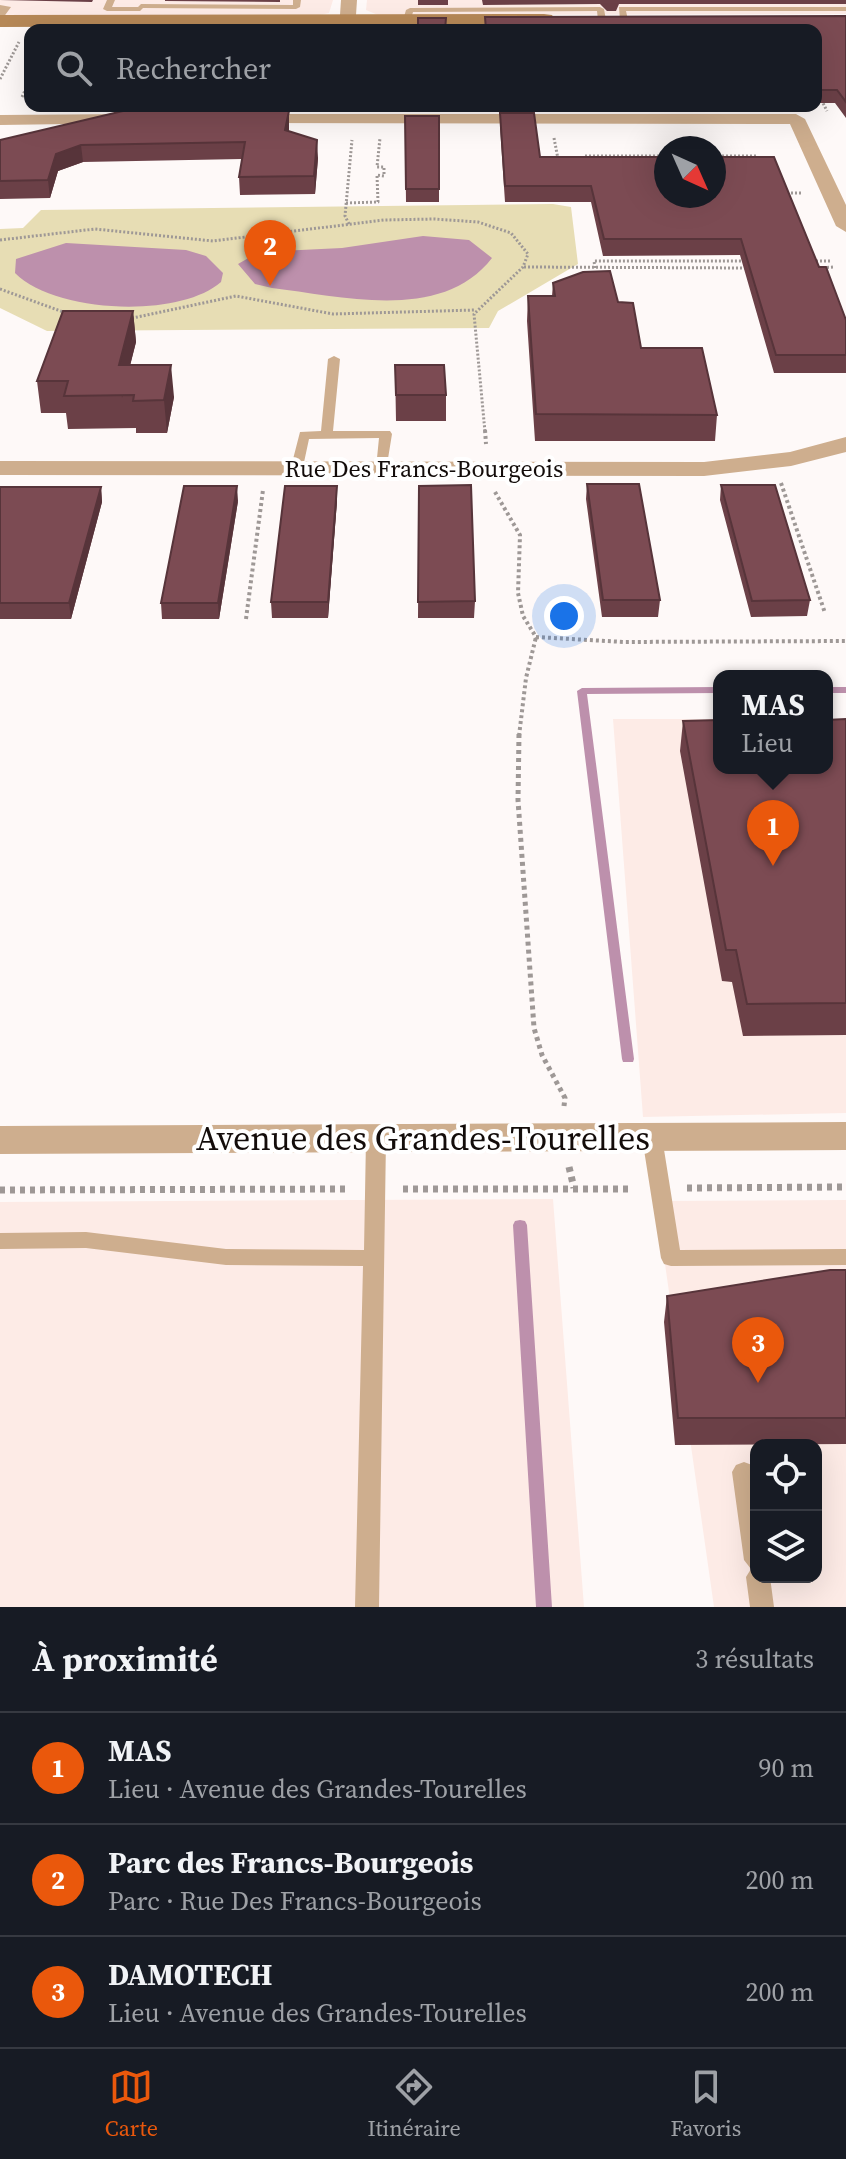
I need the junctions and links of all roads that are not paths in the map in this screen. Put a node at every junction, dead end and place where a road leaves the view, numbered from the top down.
1 (111, 0) edge
2 (297, 0) edge
3 (0, 7) edge
4 (140, 9) edge
5 (846, 9) edge
6 (611, 10) edge
7 (255, 14) junction
8 (348, 17) edge
9 (846, 19) edge
10 (0, 21) edge
11 (822, 30) edge
12 (846, 30) edge
13 (343, 118) edge
14 (151, 119) edge
15 (234, 119) edge
16 (0, 120) edge
17 (846, 226) edge
18 (334, 359) dead end
19 (327, 434) junction
20 (846, 444) edge
21 (297, 467) junction
22 (0, 468) edge
23 (382, 468) junction
24 (846, 1136) edge
25 (652, 1137) junction
26 (376, 1139) junction
27 (0, 1140) edge
28 (0, 1241) edge
29 (846, 1257) edge
30 (374, 1258) junction
31 (744, 1472) dead end
32 (750, 1516) edge
33 (759, 1583) edge
34 (367, 1607) edge
35 (762, 1607) edge

1 - 4 lane
2 - 7 lane
3 - 10 lane
4 - 7 street
4 - 10 street
5 - 6 lane
6 - 8 street
6 - 9 street
7 - 8 street
11 - 12 street
13 - 15 street
13 - 17 street
14 - 16 street
18 - 19 lane
19 - 21 lane
19 - 23 lane
20 - 23 street, Rue Des Francs-Bourgeois
21 - 22 street, Rue Des Francs-Bourgeois
21 - 23 street, Rue Des Francs-Bourgeois
24 - 25 street, Avenue des Grandes-Tourelles
25 - 26 street, Avenue des Grandes-Tourelles
25 - 29 lane
26 - 27 street, Avenue des Grandes-Tourelles
26 - 30 lane
28 - 30 lane
30 - 34 lane
31 - 32 lane
33 - 35 lane

